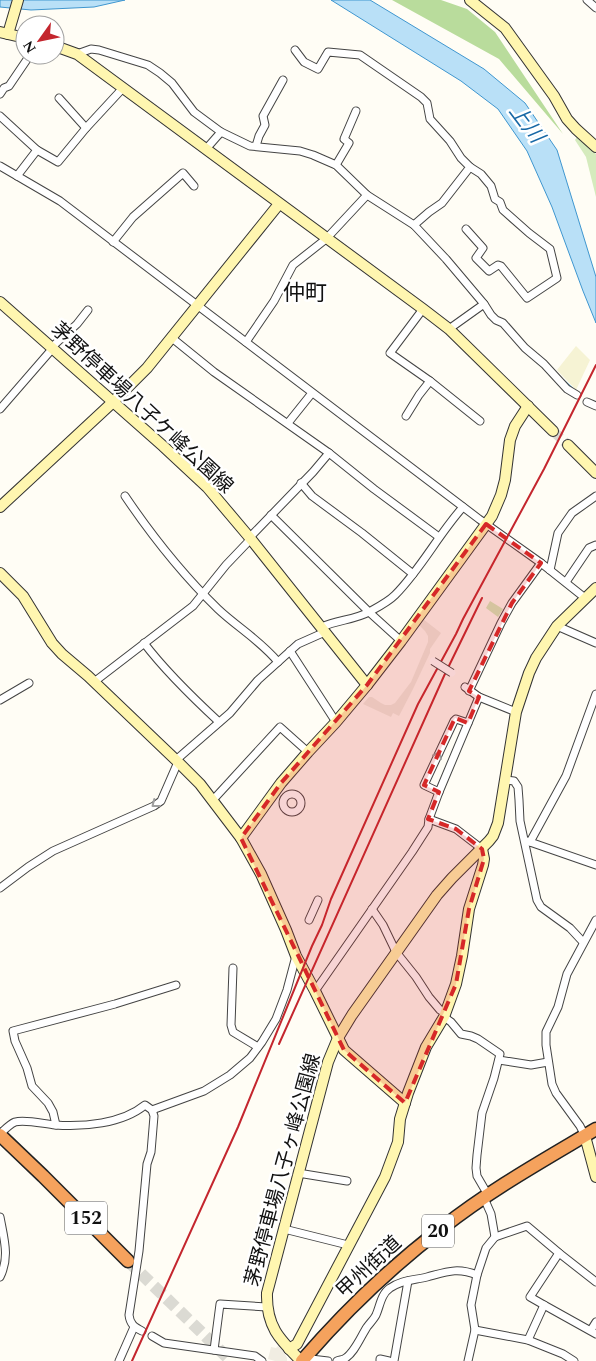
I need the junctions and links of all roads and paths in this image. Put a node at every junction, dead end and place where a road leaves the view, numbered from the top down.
1 (18, 0) edge
2 (470, 0) edge
3 (587, 0) edge
4 (596, 8) edge
5 (6, 30) edge
6 (65, 50) edge
7 (295, 50) dead end
8 (77, 54) junction
9 (23, 65) edge
10 (283, 80) dead end
11 (123, 88) junction
12 (0, 94) edge
13 (59, 98) dead end
14 (356, 111) dead end
15 (0, 116) edge
16 (86, 128) junction
17 (221, 132) junction
18 (256, 146) junction
19 (596, 147) edge
20 (36, 150) junction
21 (206, 150) junction
22 (336, 165) junction
23 (0, 166) edge
24 (470, 167) junction
25 (16, 176) junction
26 (194, 186) dead end
27 (367, 195) junction
28 (279, 204) junction
29 (414, 225) junction
30 (466, 229) dead end
31 (326, 239) junction
32 (113, 242) junction
33 (0, 302) edge
34 (484, 304) junction
35 (197, 305) junction
36 (423, 309) junction
37 (88, 310) dead end
38 (449, 330) junction
39 (172, 338) junction
40 (246, 342) junction
41 (53, 348) junction
42 (430, 382) junction
43 (312, 393) junction
44 (577, 396) dead end
45 (113, 402) junction
46 (587, 402) dead end
47 (528, 406) junction
48 (596, 406) edge
49 (0, 409) edge
50 (406, 416) dead end
51 (480, 421) dead end
52 (288, 424) junction
53 (553, 431) tunnel mouth
54 (568, 445) tunnel mouth
55 (329, 453) junction
56 (596, 473) edge
57 (301, 483) junction
58 (125, 496) dead end
59 (596, 496) edge
60 (0, 506) edge
61 (463, 507) junction
62 (271, 515) junction
63 (486, 524) junction
64 (439, 537) junction
65 (250, 538) junction
66 (596, 545) edge
67 (541, 563) junction
68 (550, 570) junction
69 (0, 573) edge
70 (413, 574) junction
71 (566, 582) junction
72 (596, 588) edge
73 (203, 594) junction
74 (585, 598) junction
75 (369, 612) junction
76 (556, 626) junction
77 (324, 629) junction
78 (401, 641) junction
79 (144, 643) junction
80 (596, 643) edge
81 (290, 651) junction
82 (433, 661) dead end
83 (278, 662) junction
84 (452, 673) dead end
85 (94, 682) junction
86 (29, 683) dead end
87 (367, 685) junction
88 (596, 694) edge
89 (479, 697) junction
90 (0, 700) edge
91 (516, 712) junction
92 (219, 722) junction
93 (336, 722) junction
94 (468, 723) junction
95 (308, 752) junction
96 (177, 761) junction
97 (506, 780) junction
98 (439, 792) junction
99 (212, 801) junction
100 (429, 819) junction
101 (241, 838) junction
102 (527, 841) junction
103 (482, 849) junction
104 (596, 865) edge
105 (0, 888) edge
106 (318, 900) dead end
107 (372, 909) junction
108 (309, 920) dead end
109 (596, 920) edge
110 (583, 942) junction
111 (396, 952) junction
112 (296, 956) junction
113 (233, 968) dead end
114 (176, 985) dead end
115 (315, 991) junction
116 (444, 1015) junction
117 (338, 1038) junction
118 (258, 1047) junction
119 (499, 1060) junction
120 (548, 1062) junction
121 (404, 1103) junction
122 (152, 1110) junction
123 (56, 1125) junction
124 (596, 1129) edge
125 (0, 1134) edge
126 (584, 1136) junction
127 (298, 1173) junction
128 (596, 1177) edge
129 (347, 1181) dead end
130 (486, 1197) junction
131 (0, 1217) edge
132 (284, 1229) junction
133 (495, 1237) junction
134 (348, 1246) junction
135 (559, 1253) junction
136 (128, 1261) tunnel mouth
137 (476, 1274) junction
138 (0, 1277) edge
139 (408, 1280) junction
140 (596, 1282) edge
141 (544, 1305) junction
142 (267, 1307) junction
143 (596, 1322) edge
144 (134, 1327) junction
145 (475, 1330) junction
146 (142, 1331) dead end
147 (593, 1332) edge
148 (152, 1336) dead end
149 (528, 1340) junction
150 (289, 1349) junction
151 (214, 1350) junction
152 (303, 1360) edge
153 (119, 1361) edge
154 (262, 1361) edge
155 (328, 1361) edge
156 (337, 1361) edge
157 (380, 1361) edge
158 (389, 1361) edge
159 (394, 1361) edge
160 (468, 1361) edge
161 (574, 1361) edge

1 - 5 street
2 - 19 street
3 - 4 street
6 - 8 street
7 - 24 street
8 - 11 street
8 - 17 street
9 - 12 street
10 - 18 street
11 - 16 street
11 - 21 street
13 - 16 street
14 - 22 street
15 - 20 street
16 - 20 street
17 - 18 street
17 - 21 street
18 - 22 street
20 - 25 street
21 - 28 street
22 - 27 street
23 - 25 street
24 - 29 street
24 - 30 street
25 - 32 street
26 - 32 street
27 - 29 street
27 - 31 street
28 - 31 street
28 - 35 street
29 - 34 street
31 - 36 street
31 - 40 street
32 - 35 street
33 - 41 street, 茅野停車場八子ケ峰公園線
34 - 38 street
34 - 44 street
35 - 39 street
35 - 40 street
36 - 38 street
36 - 42 street
37 - 41 street
38 - 47 street
39 - 45 street
39 - 52 street
40 - 43 street
41 - 45 street, 茅野停車場八子ケ峰公園線
41 - 49 street
42 - 50 street
42 - 51 street
43 - 52 street
43 - 61 street
45 - 60 street
45 - 65 street, 茅野停車場八子ケ峰公園線
46 - 48 street
47 - 53 street
47 - 63 street
52 - 55 street
54 - 56 street
55 - 57 street
55 - 64 street
57 - 62 street
57 - 70 street
58 - 73 street
59 - 68 street
61 - 63 street
61 - 64 street
62 - 65 street
62 - 75 street
63 - 67 street
63 - 78 street
64 - 70 street
65 - 73 street
65 - 77 street, 茅野停車場八子ケ峰公園線
66 - 71 street
67 - 68 street
67 - 89 street
68 - 71 street
69 - 85 street, 茅野停車場八子ヶ峰公園線
70 - 75 street
71 - 74 street
72 - 74 street, 茅野停車場八子ヶ峰公園線
73 - 79 street
73 - 83 street
74 - 76 street, 茅野停車場八子ヶ峰公園線
75 - 77 street
75 - 78 street
76 - 80 street
76 - 91 street, 茅野停車場八子ヶ峰公園線
77 - 81 street
77 - 87 street, 茅野停車場八子ケ峰公園線
78 - 87 street
79 - 85 street
79 - 92 street
81 - 83 street
81 - 93 street
82 - 84 street, bridge
83 - 92 street
85 - 96 street, 茅野停車場八子ヶ峰公園線
86 - 90 street
87 - 93 street
88 - 102 street
89 - 91 street
89 - 94 street
91 - 97 street, 茅野停車場八子ヶ峰公園線
92 - 96 street
93 - 95 street
94 - 98 street
98 -> 94 street
95 - 99 street
95 - 101 street
96 - 99 street, 茅野停車場八子ヶ峰公園線
96 -> 105 street
97 - 102 street
97 - 103 street, 茅野停車場八子ヶ峰公園線
98 - 100 street
99 - 101 street, 茅野停車場八子ヶ峰公園線
100 - 103 street
100 - 107 street
101 - 112 street, 茅野停車場八子ヶ峰公園線
102 - 104 street
102 - 110 street
103 - 111 street, 茅野停車場八子ヶ峰公園線
103 - 116 street
106 - 108 street
107 - 111 street
107 - 115 street
109 - 110 street
110 - 120 street
111 - 116 street
111 - 117 street, 茅野停車場八子ヶ峰公園線
112 - 115 street, 茅野停車場八子ヶ峰公園線
112 - 118 street
113 - 118 street
114 - 123 street
115 - 117 street, 茅野停車場八子ヶ峰公園線
116 - 119 street
116 - 121 street
117 - 121 street
117 - 127 street, 茅野停車場八子ヶ峰公園線
118 - 122 street
119 - 120 street
119 - 130 street
120 - 126 street
121 - 134 street
122 - 123 street
122 - 144 street
123 - 125 street
124 - 126 highway, 甲州街道 / 20
125 - 136 highway, 152
126 - 128 street
126 - 130 highway, 甲州街道 / 20
127 - 129 street
127 - 132 street, 茅野停車場八子ヶ峰公園線
130 - 133 street
130 - 152 highway, 甲州街道 / 20
131 - 138 street
132 - 134 street
132 - 142 street, 茅野停車場八子ヶ峰公園線
133 - 135 street
133 - 137 street
134 - 150 street
135 - 140 street
135 - 141 street
137 - 139 street
137 - 145 street
139 - 156 street
139 - 159 street
141 - 147 street
141 - 149 street
142 - 150 street, 茅野停車場八子ヶ峰公園線
142 - 151 street
143 - 147 street
144 - 146 street
144 - 153 street
145 - 149 street
145 - 160 street
148 - 151 street
149 - 161 street
150 - 152 street, 茅野停車場八子ヶ峰公園線
151 - 154 street
152 - 155 street
157 - 158 street

